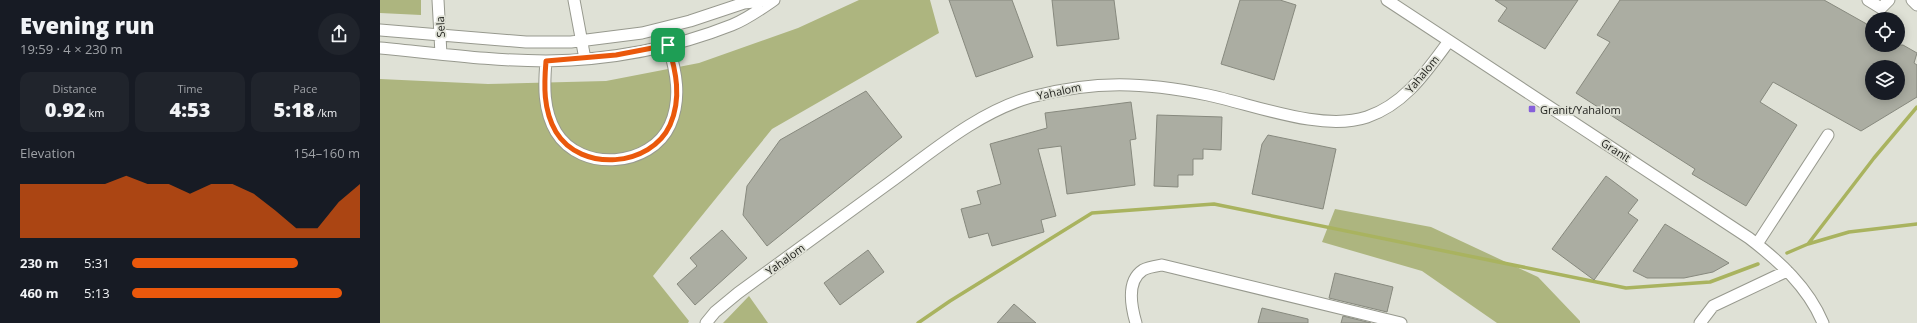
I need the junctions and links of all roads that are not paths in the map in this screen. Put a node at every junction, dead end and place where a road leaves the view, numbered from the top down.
1 (438, 0) edge
2 (574, 0) edge
3 (773, 0) edge
4 (1387, 0) edge
5 (1868, 0) edge
6 (1889, 0) edge
7 (1912, 0) edge
8 (752, 1) edge
9 (1917, 5) edge
10 (754, 13) junction
11 (380, 30) edge
12 (440, 35) junction
13 (581, 41) junction
14 (1449, 41) junction
15 (668, 45) junction
16 (380, 48) edge
17 (441, 54) junction
18 (585, 59) junction
19 (546, 61) junction
20 (1828, 136) dead end
21 (1757, 244) junction
22 (1787, 271) junction
23 (706, 323) edge
24 (1136, 323) edge
25 (1401, 323) edge
26 (1700, 323) edge
27 (1823, 323) edge

1 - 12 street, Sela
2 - 13 street
3 - 8 street
3 - 10 street
4 - 14 street, Granit
5 - 6 street
7 - 9 street
8 - 10 street
8 - 13 street
10 - 15 street
11 - 12 street
12 - 13 street
12 - 17 street, Sela
13 - 18 street
14 - 21 street, Granit
14 - 23 street, Yahalom
15 - 18 street
15 - 19 street
16 - 17 street
17 - 19 street
18 - 19 street
20 - 21 street
21 - 22 street, Granit
22 - 26 street
22 - 27 street, Granit
24 - 25 street

